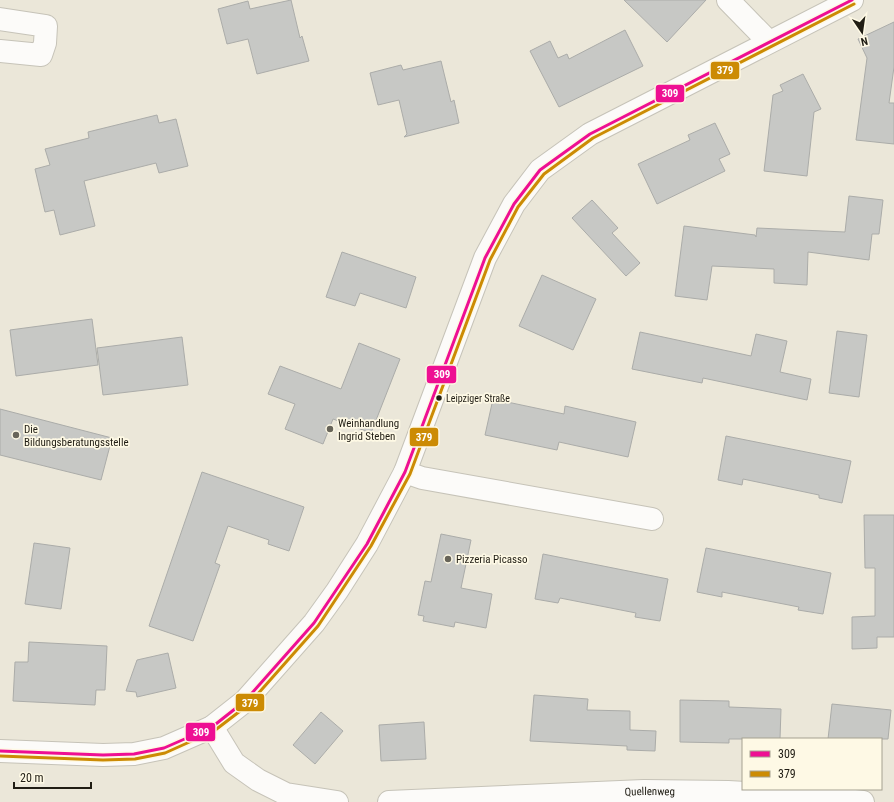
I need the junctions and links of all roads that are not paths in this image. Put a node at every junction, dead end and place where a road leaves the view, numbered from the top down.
1 (728, 0) edge
2 (852, 0) edge
3 (0, 19) edge
4 (769, 42) junction
5 (0, 51) edge
6 (405, 472) junction
7 (652, 519) dead end
8 (212, 727) junction
9 (0, 751) edge
10 (337, 802) edge
11 (389, 802) edge
12 (863, 802) edge

1 - 4 street
2 - 4 street
3 - 5 street
4 - 6 street
6 - 7 street
6 - 8 street
8 - 9 street
8 - 10 street
11 - 12 street, Quellenweg

